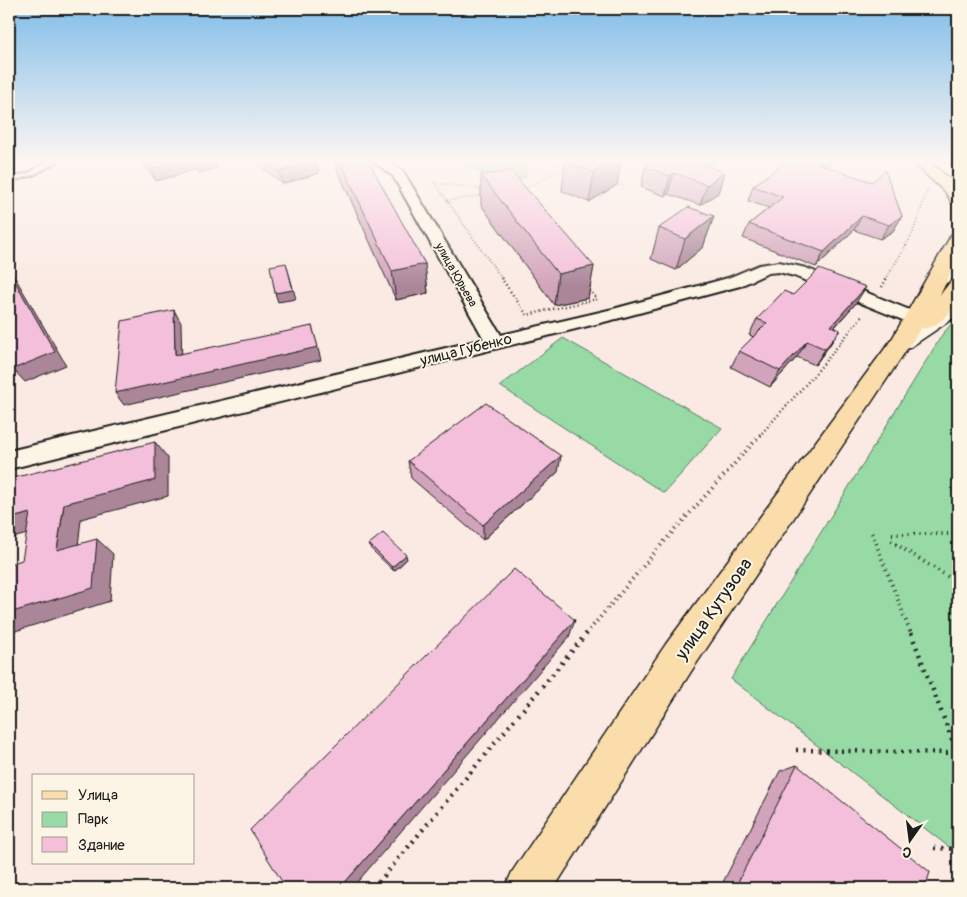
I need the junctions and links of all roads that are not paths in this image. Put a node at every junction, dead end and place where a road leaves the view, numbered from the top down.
1 (415, 203) edge
2 (958, 239) edge
3 (958, 263) edge
4 (948, 283) edge
5 (958, 305) edge
6 (908, 332) junction
7 (496, 344) junction
8 (9, 460) edge
9 (528, 888) edge

1 - 7 street, улица Юрьева
2 - 4 main road, улица Кутузова
3 - 4 main road
4 - 6 main road, улица Кутузова
5 - 6 main road
6 - 7 street, улица Губенко
6 - 9 main road, улица Кутузова
7 - 8 street, улица Губенко

